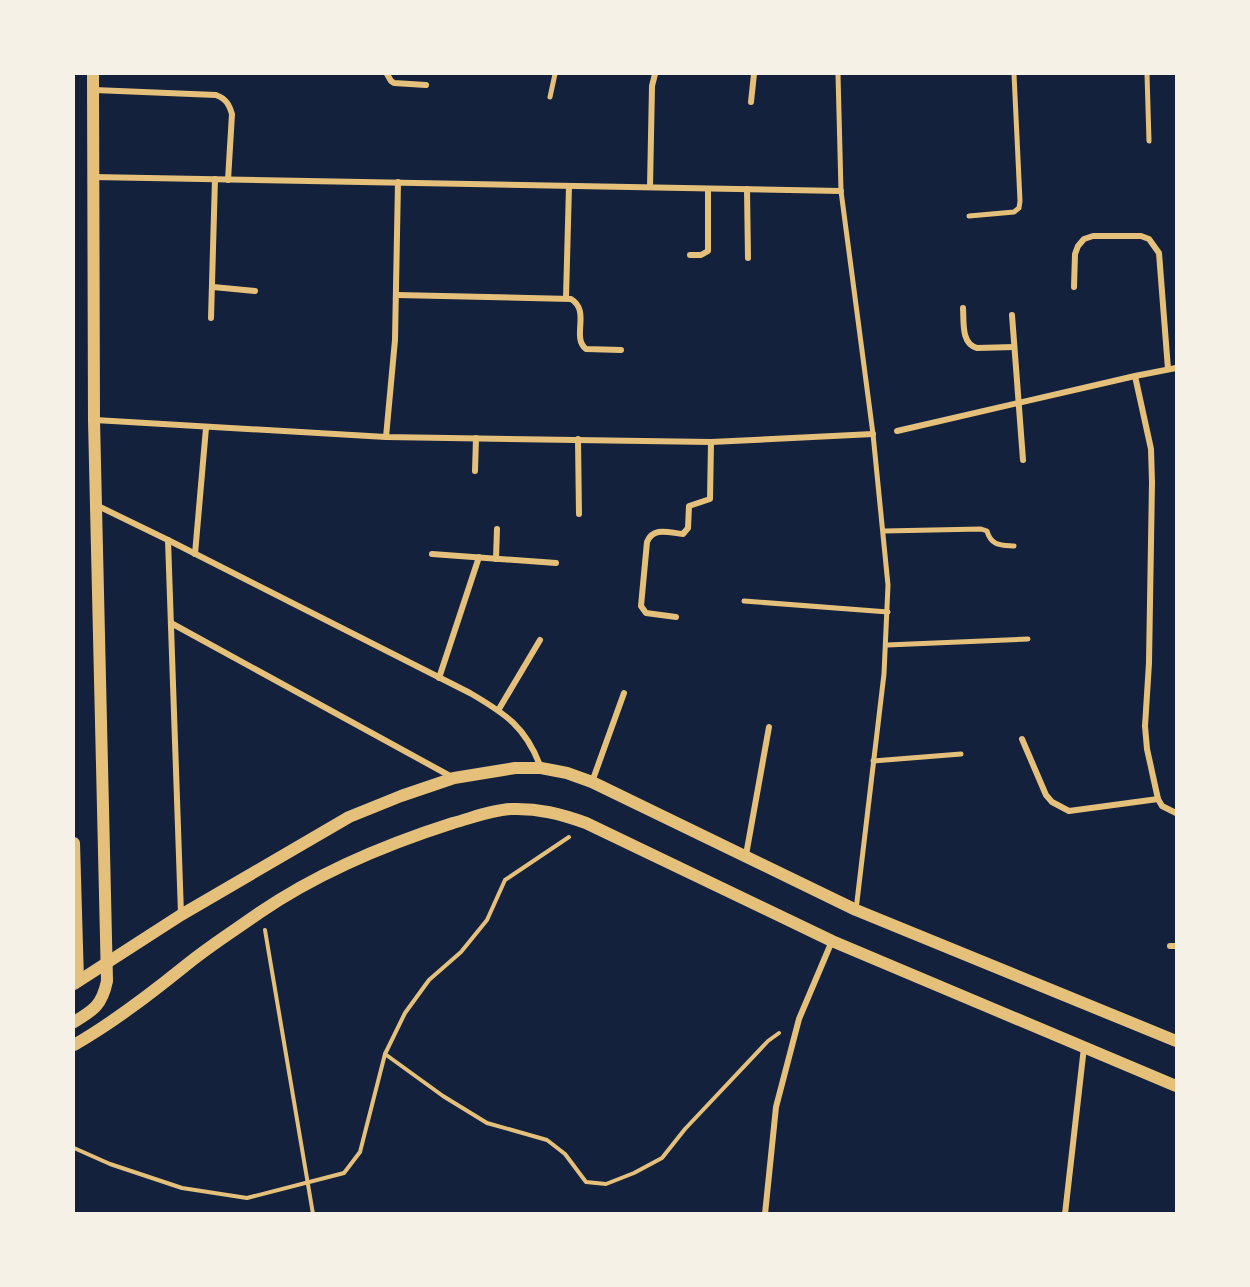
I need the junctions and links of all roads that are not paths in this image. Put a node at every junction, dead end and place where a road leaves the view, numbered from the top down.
1 (93, 74) edge
2 (387, 74) edge
3 (555, 74) edge
4 (656, 74) edge
5 (754, 74) edge
6 (837, 74) edge
7 (1014, 74) edge
8 (1148, 74) edge
9 (426, 86) dead end
10 (93, 90) junction
11 (550, 97) dead end
12 (751, 102) dead end
13 (1149, 141) dead end
14 (92, 177) junction
15 (215, 179) junction
16 (228, 180) junction
17 (398, 182) junction
18 (569, 186) junction
19 (650, 188) junction
20 (708, 189) junction
21 (747, 189) junction
22 (842, 191) junction
23 (969, 216) dead end
24 (690, 255) dead end
25 (747, 258) dead end
26 (213, 287) junction
27 (1074, 287) dead end
28 (255, 291) dead end
29 (397, 295) junction
30 (566, 298) junction
31 (963, 308) dead end
32 (1012, 315) dead end
33 (212, 318) dead end
34 (1014, 347) junction
35 (621, 350) dead end
36 (1176, 368) edge
37 (1168, 369) junction
38 (1134, 376) junction
39 (1018, 403) junction
40 (93, 420) junction
41 (206, 428) junction
42 (897, 431) dead end
43 (873, 434) junction
44 (386, 437) junction
45 (476, 438) junction
46 (578, 439) junction
47 (711, 442) junction
48 (1023, 460) dead end
49 (475, 471) dead end
50 (95, 505) junction
51 (579, 514) dead end
52 (497, 530) dead end
53 (884, 531) junction
54 (168, 540) junction
55 (1014, 546) dead end
56 (195, 554) junction
57 (432, 554) dead end
58 (479, 557) junction
59 (496, 559) junction
60 (556, 563) dead end
61 (744, 601) dead end
62 (888, 612) junction
63 (676, 617) dead end
64 (171, 623) junction
65 (1028, 639) dead end
66 (540, 640) dead end
67 (887, 645) junction
68 (439, 678) junction
69 (624, 693) dead end
70 (499, 710) junction
71 (769, 727) dead end
72 (1022, 739) dead end
73 (961, 754) dead end
74 (873, 761) junction
75 (541, 768) junction
76 (454, 778) junction
77 (592, 782) junction
78 (1158, 799) junction
79 (1176, 813) edge
80 (74, 843) edge
81 (746, 855) junction
82 (856, 910) junction
83 (182, 915) junction
84 (832, 941) junction
85 (108, 962) junction
86 (76, 982) edge
87 (74, 1022) edge
88 (1176, 1041) edge
89 (74, 1045) edge
90 (1084, 1047) junction
91 (1176, 1086) edge
92 (765, 1214) edge
93 (1065, 1214) edge

1 - 10 main road
2 - 9 street
3 - 11 street
4 - 19 street
5 - 12 street
6 - 22 street
7 - 23 street
8 - 13 street
10 - 14 main road
10 - 16 street
14 - 15 street
14 - 40 main road
15 - 16 street
15 - 26 street
16 - 17 street
17 - 18 street
17 - 29 street
18 - 19 street
18 - 30 street
19 - 20 street
20 - 21 street
20 - 24 street
21 - 22 street
21 - 25 street
22 - 43 street
26 - 28 street
26 - 33 street
27 - 37 street
29 - 30 street
29 - 44 street
30 - 35 street
31 - 34 street
32 - 34 street
34 - 39 street
36 - 37 street
37 - 38 street
38 - 39 street
38 - 78 street
39 - 42 street
39 - 48 street
40 - 41 street
40 - 50 main road
41 - 44 street
41 - 56 street
43 - 47 street
43 - 53 street
44 - 45 street
45 - 46 street
45 - 49 street
46 - 47 street
46 - 51 street
47 - 63 street
50 - 54 street
50 - 85 main road
52 - 59 street
53 - 55 street
53 - 62 street
54 - 56 street
54 - 64 street
56 - 68 street
57 - 58 street
58 - 59 street
58 - 68 street
59 - 60 street
61 - 62 street
62 - 67 street
64 - 76 street
64 - 83 street
65 - 67 street
66 - 70 street
67 - 74 street
68 - 70 street
69 - 77 street
70 - 75 street
71 - 81 street
72 - 78 street
73 - 74 street
74 - 82 street
75 - 76 main road
75 - 77 main road
76 - 83 main road
77 - 81 main road
78 - 79 street
80 - 86 main road
81 - 82 main road
82 - 88 main road
83 - 85 main road
84 - 89 main road
84 - 90 main road
84 - 92 street
85 - 86 main road
85 - 87 main road
90 - 91 main road
90 - 93 street

